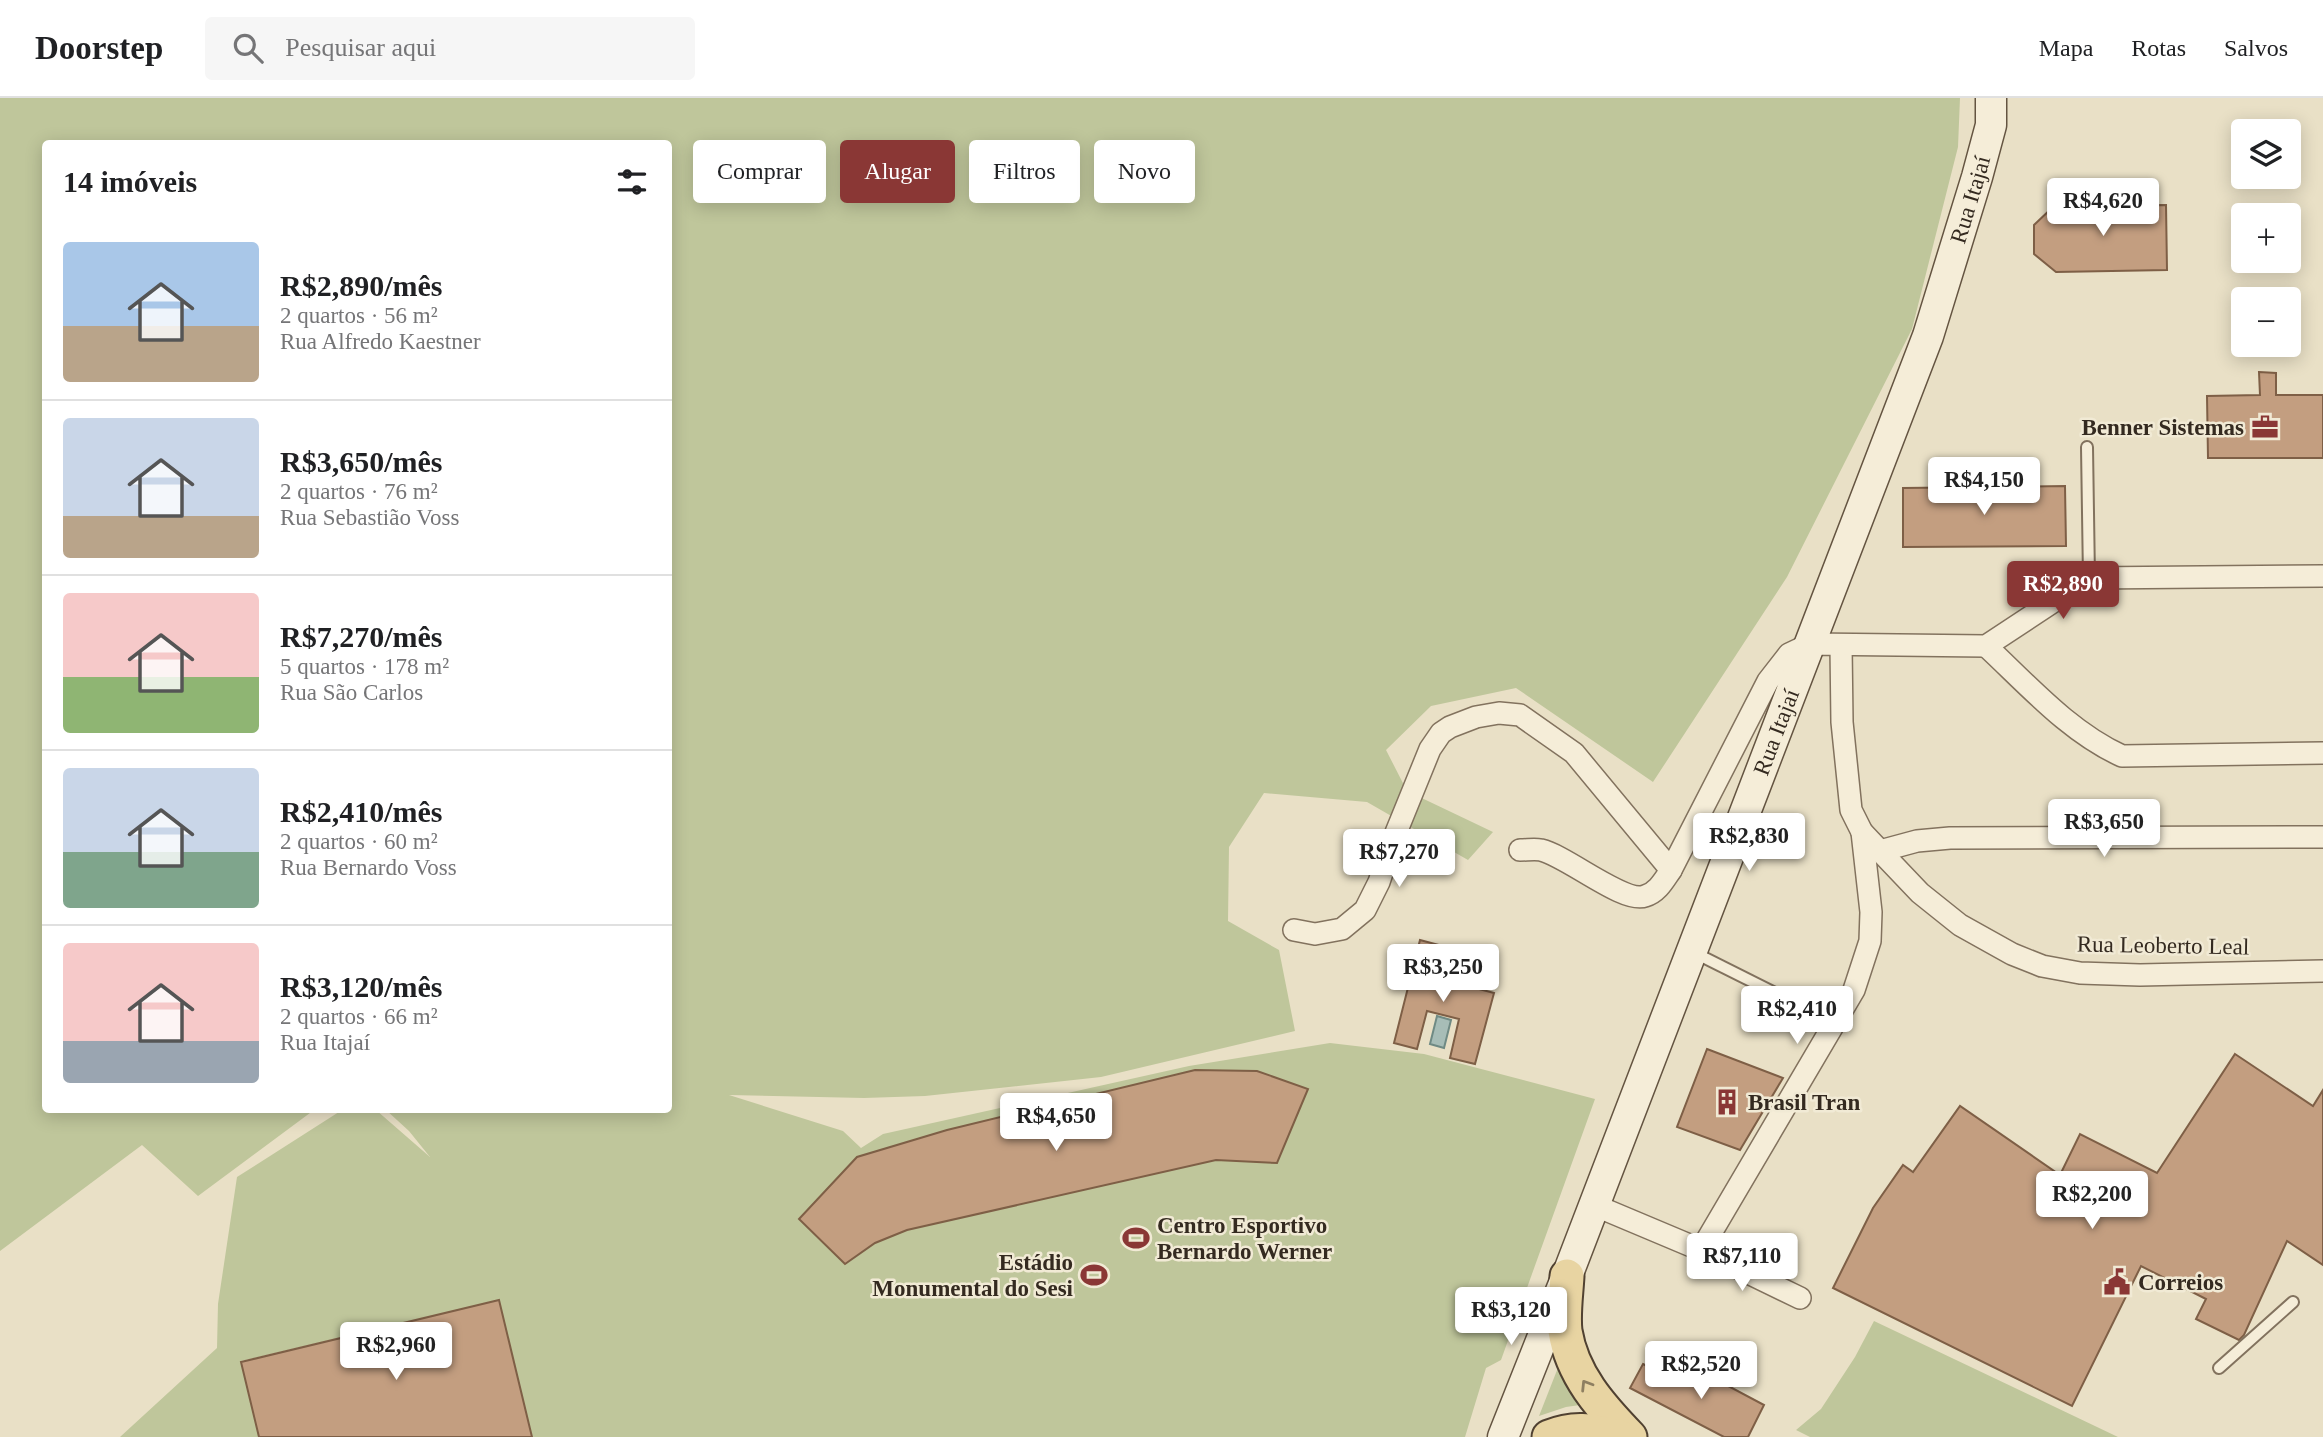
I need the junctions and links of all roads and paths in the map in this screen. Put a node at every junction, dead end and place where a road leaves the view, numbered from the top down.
1 (1991, 98) edge
2 (2087, 447) dead end
3 (2323, 576) edge
4 (2089, 578) junction
5 (1810, 644) junction
6 (1841, 646) junction
7 (1986, 646) junction
8 (2323, 753) edge
9 (1862, 832) junction
10 (2323, 837) edge
11 (1520, 850) dead end
12 (1880, 851) junction
13 (1671, 870) junction
14 (1294, 930) dead end
15 (1692, 951) junction
16 (2323, 971) edge
17 (1835, 1023) junction
18 (1594, 1205) junction
19 (1701, 1251) junction
20 (1567, 1276) junction
21 (1800, 1298) dead end
22 (2293, 1302) dead end
23 (2218, 1368) dead end
24 (1503, 1437) edge
25 (1549, 1437) edge
26 (1620, 1437) edge
27 (1630, 1437) edge

1 - 5 main road, Rua Itajaí
2 - 4 lane
3 - 4 street
4 - 7 street
5 - 6 street
5 - 13 street
5 - 15 main road, Rua Itajaí
6 - 7 street
6 - 9 street, Rua Leoberto Leal
7 - 8 street
9 - 12 street, Rua Leoberto Leal
9 - 17 street
10 - 12 street
11 - 13 street
12 - 16 street, Rua Leoberto Leal
13 - 14 street
15 - 17 lane
15 - 18 main road, Rua Itajaí
17 - 19 street
18 - 19 street
18 - 20 main road, Rua Itajaí
19 - 21 street
20 - 24 main road, Rua Itajaí
27 -> 20 main road
22 - 23 lane
25 - 26 main road

